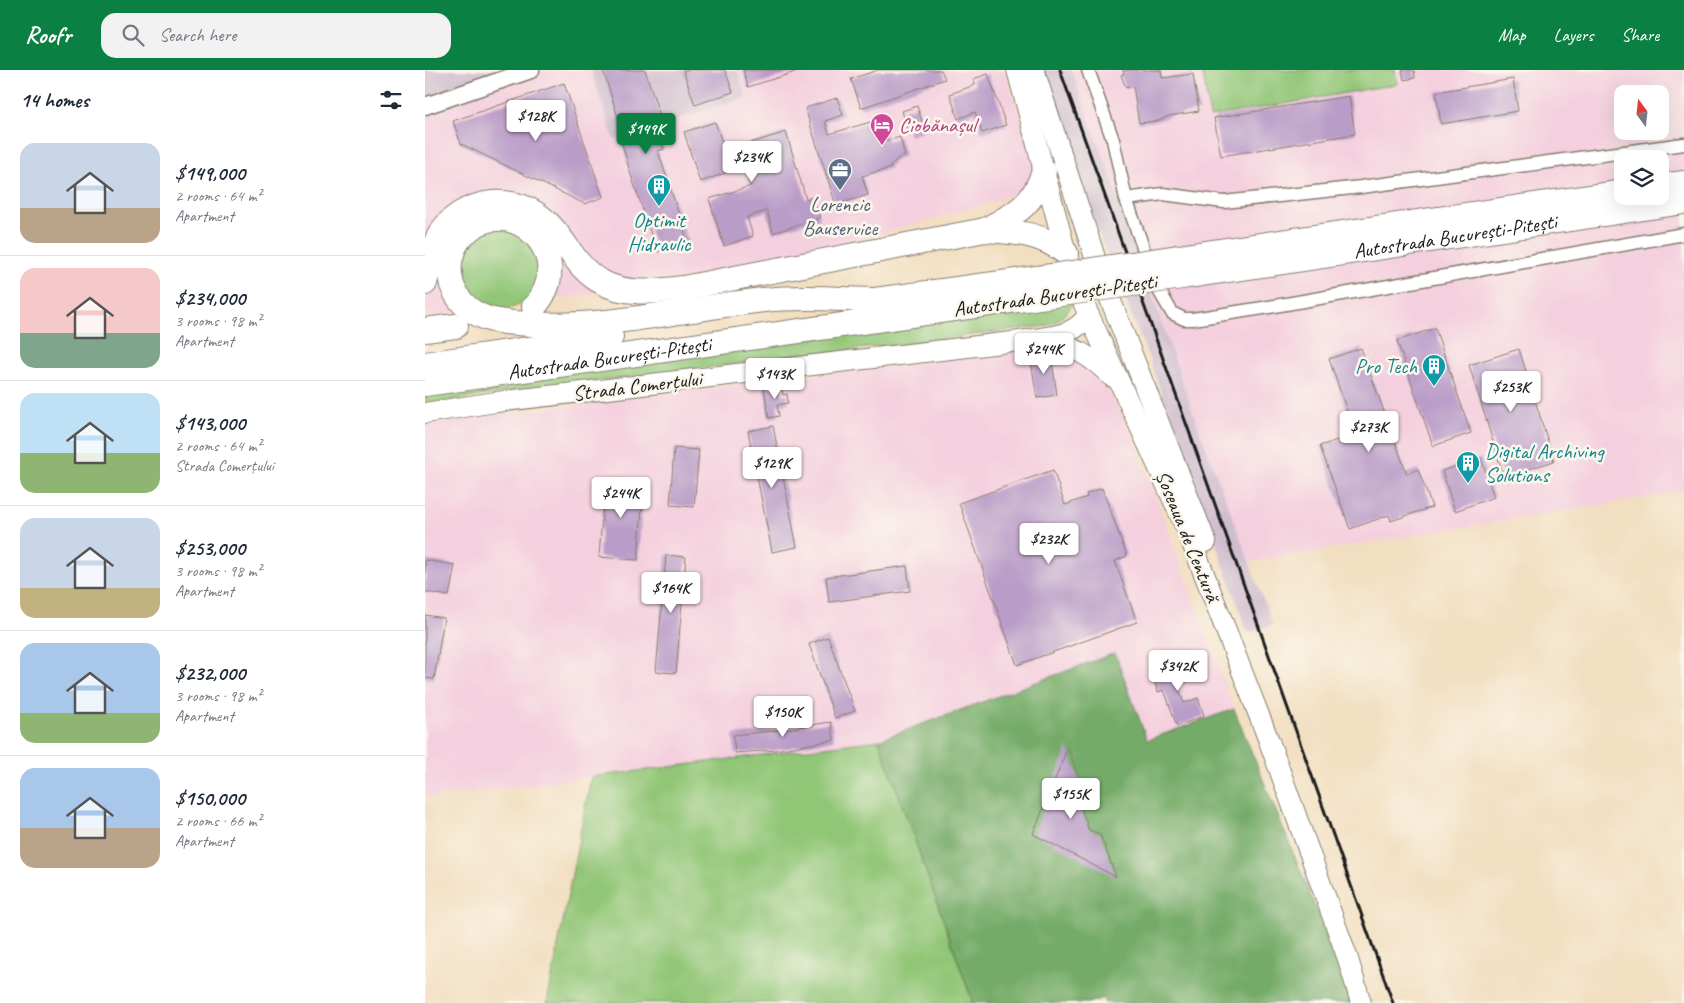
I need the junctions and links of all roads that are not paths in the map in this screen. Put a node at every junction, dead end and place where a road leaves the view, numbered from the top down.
1 (531, 70) edge
2 (1017, 70) edge
3 (1034, 70) edge
4 (1088, 70) edge
5 (425, 106) edge
6 (1684, 144) edge
7 (1044, 171) junction
8 (1684, 182) edge
9 (1669, 184) edge
10 (1614, 194) edge
11 (1126, 199) junction
12 (1684, 202) edge
13 (985, 230) junction
14 (1684, 234) edge
15 (435, 246) junction
16 (1066, 253) junction
17 (1180, 267) junction
18 (425, 283) edge
19 (1053, 285) junction
20 (874, 300) junction
21 (534, 307) dead end
22 (793, 312) junction
23 (1088, 314) junction
24 (456, 326) dead end
25 (425, 330) edge
26 (1028, 340) junction
27 (425, 364) edge
28 (425, 384) edge
29 (1119, 384) junction
30 (425, 413) edge
31 (1361, 1003) edge
32 (1371, 1003) edge

1 - 5 street
2 - 7 main road, Șoseaua de Centură
3 - 32 main road, Șoseaua de Centură
4 - 11 street
6 - 11 street
7 - 13 highway
7 - 16 main road, Șoseaua de Centură
8 - 9 highway
10 - 17 highway, Autostrada București-Pitești
11 - 14 street
12 - 17 highway, Autostrada București-Pitești
13 - 15 highway
13 - 16 highway
15 - 18 highway
15 - 22 highway
16 - 23 main road, Șoseaua de Centură
17 - 19 highway, Autostrada București-Pitești, bridge
19 - 20 highway, Autostrada București-Pitești
19 - 28 highway, Autostrada București-Pitești
20 - 21 highway
20 - 22 highway, Autostrada București-Pitești
22 - 27 highway, Autostrada București-Pitești
23 - 26 main road
23 - 29 main road, Șoseaua de Centură
24 - 25 highway
26 - 29 main road
26 - 30 main road, Strada Comerțului
29 - 31 main road, Șoseaua de Centură

